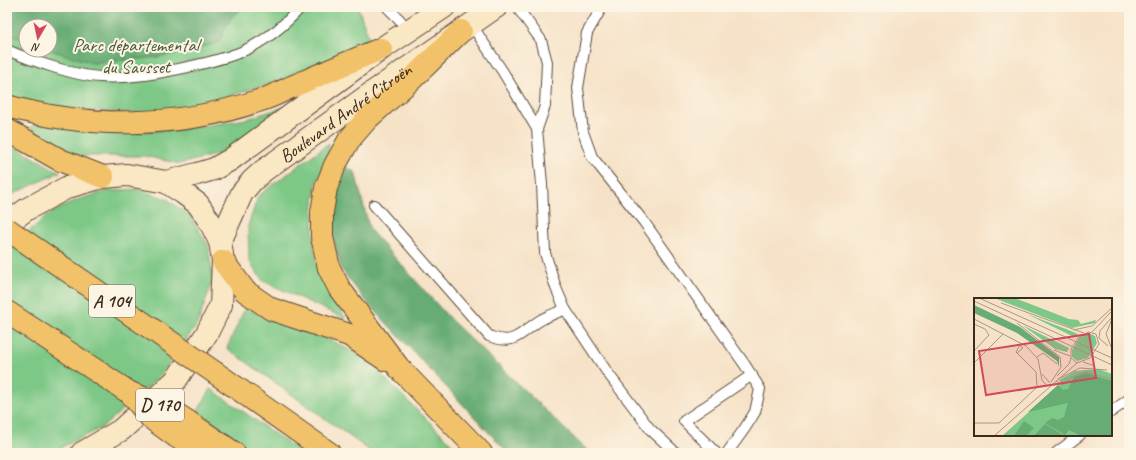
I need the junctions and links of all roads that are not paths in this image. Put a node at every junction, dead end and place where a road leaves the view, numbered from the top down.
1 (301, 7) edge
2 (387, 7) edge
3 (444, 7) edge
4 (496, 7) edge
5 (517, 7) edge
6 (602, 7) edge
7 (466, 27) junction
8 (408, 31) junction
9 (381, 49) junction
10 (7, 50) edge
11 (7, 106) edge
12 (537, 129) junction
13 (7, 130) edge
14 (103, 177) junction
15 (166, 182) junction
16 (374, 205) dead end
17 (7, 224) edge
18 (7, 228) edge
19 (221, 251) junction
20 (565, 309) junction
21 (7, 312) edge
22 (399, 368) junction
23 (752, 375) junction
24 (1129, 399) edge
25 (1112, 411) edge
26 (182, 429) junction
27 (1079, 436) edge
28 (82, 453) edge
29 (200, 453) edge
30 (234, 453) edge
31 (329, 453) edge
32 (481, 453) edge
33 (676, 453) edge
34 (716, 453) edge
35 (727, 453) edge
36 (1056, 453) edge

1 - 10 lane
2 - 8 lane
3 - 8 main road, Boulevard André Citroën
4 - 7 main road, Boulevard André Citroën
5 - 12 lane
6 - 23 lane
7 - 12 lane
7 - 19 main road, Boulevard André Citroën
7 - 22 highway
8 - 9 main road, Boulevard André Citroën
9 - 11 highway
9 - 15 main road, Boulevard André Citroën
12 - 20 lane
13 - 14 highway
14 - 15 main road, Boulevard André Citroën
14 - 17 main road, Boulevard André Citroën
15 - 19 main road, Boulevard André Citroën
16 - 20 lane
18 - 31 highway, A 104, bridge
19 - 22 highway
19 - 28 main road, Boulevard André Citroën
20 - 33 lane
21 - 26 highway, bridge
22 - 32 highway
23 - 34 lane
23 - 35 lane
24 - 25 lane
26 - 29 highway
26 - 30 highway, D 170
27 - 36 lane

